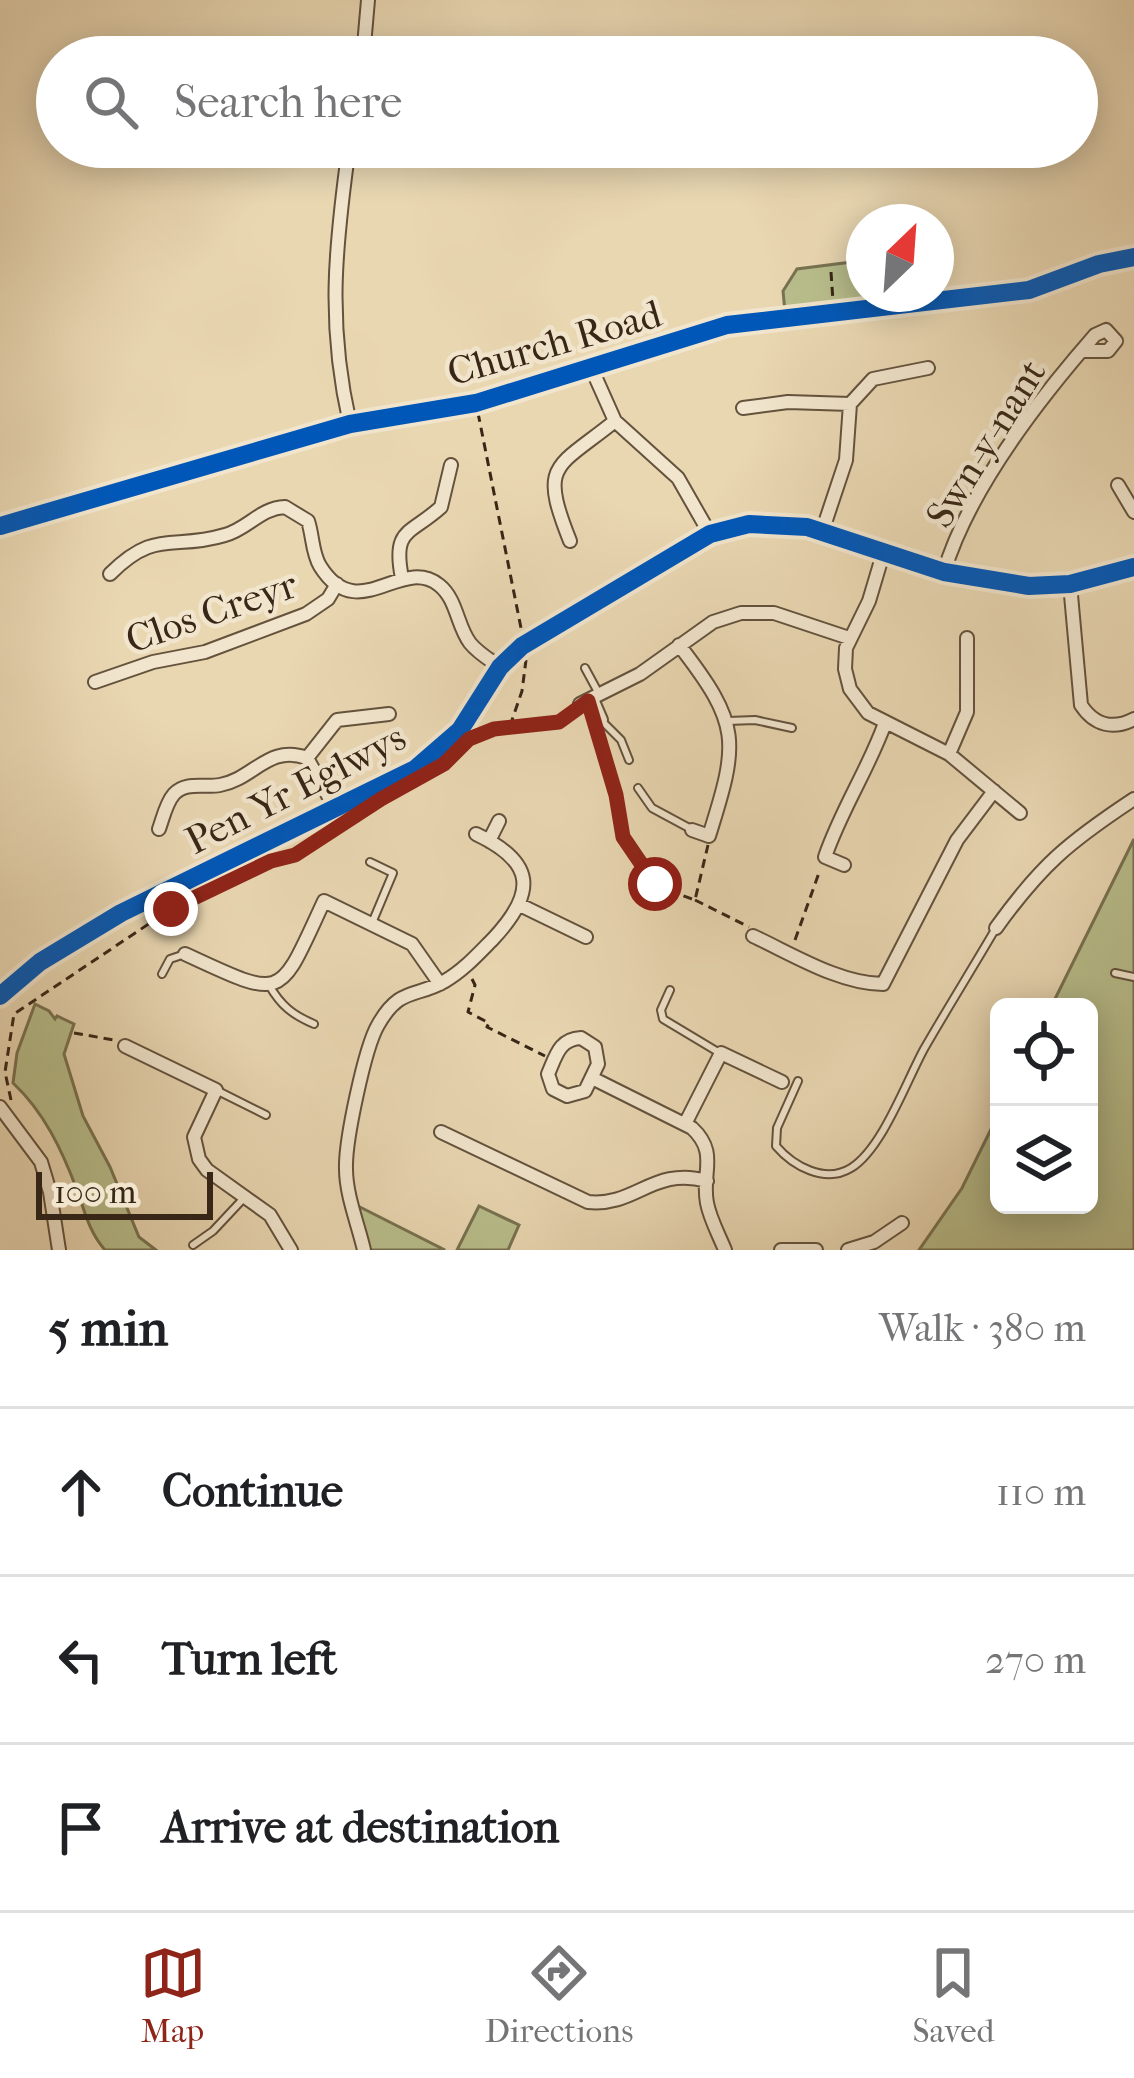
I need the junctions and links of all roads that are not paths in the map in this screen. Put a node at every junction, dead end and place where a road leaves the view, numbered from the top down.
1 (368, 0) edge
2 (365, 36) edge
3 (346, 168) edge
4 (1134, 257) edge
5 (1084, 351) dead end
6 (590, 365) junction
7 (928, 368) dead end
8 (850, 404) junction
9 (743, 408) dead end
10 (615, 421) junction
11 (350, 424) junction
12 (451, 465) dead end
13 (1118, 485) dead end
14 (1134, 512) edge
15 (0, 526) edge
16 (822, 532) junction
17 (710, 535) junction
18 (570, 541) dead end
19 (883, 554) junction
20 (1134, 567) edge
21 (944, 572) junction
22 (110, 574) dead end
23 (402, 578) junction
24 (337, 584) junction
25 (1070, 584) junction
26 (849, 638) junction
27 (968, 638) dead end
28 (679, 645) junction
29 (500, 668) junction
30 (585, 668) dead end
31 (95, 682) dead end
32 (590, 700) junction
33 (389, 714) dead end
34 (1134, 719) edge
35 (601, 720) joint
36 (728, 721) junction
37 (885, 723) junction
38 (792, 728) dead end
39 (949, 754) junction
40 (307, 758) junction
41 (629, 760) dead end
42 (638, 788) dead end
43 (994, 791) junction
44 (1134, 799) edge
45 (334, 808) junction
46 (1020, 812) dead end
47 (499, 821) dead end
48 (159, 829) dead end
49 (692, 830) joint
50 (476, 834) dead end
51 (490, 841) junction
52 (370, 862) dead end
53 (844, 865) dead end
54 (520, 905) junction
55 (372, 923) junction
56 (996, 928) joint
57 (753, 936) road end
58 (586, 937) dead end
59 (185, 954) joint
60 (1114, 973) dead end
61 (162, 974) dead end
62 (1134, 977) edge
63 (269, 985) junction
64 (440, 985) junction
65 (670, 990) dead end
66 (0, 996) edge
67 (314, 1024) dead end
68 (125, 1046) road end
69 (721, 1053) junction
70 (592, 1078) junction
71 (798, 1081) dead end
72 (782, 1082) dead end
73 (216, 1090) junction
74 (6, 1103) edge
75 (266, 1115) dead end
76 (685, 1124) junction
77 (441, 1132) dead end
78 (707, 1181) junction
79 (245, 1196) junction
80 (902, 1223) dead end
81 (193, 1245) dead end
82 (59, 1250) edge
83 (291, 1250) edge
84 (364, 1250) edge
85 (725, 1250) edge
86 (781, 1250) edge
87 (816, 1250) edge
88 (848, 1250) edge

1 - 2 street
3 - 11 street
4 - 6 street, Church Road
5 - 21 street, Swn-y-nant
6 - 10 street
6 - 11 street, Church Road
7 - 8 street
8 - 9 street
8 - 16 street
10 - 17 street
10 - 18 street
11 - 15 street, Church Road
12 - 23 street
13 - 14 street
16 - 17 street, Pen Yr Eglwys
16 - 19 street, Pen Yr Eglwys
17 - 29 street, Pen Yr Eglwys
19 - 21 street, Pen Yr Eglwys
19 - 26 street
20 - 25 street, Pen Yr Eglwys
21 - 25 street, Pen Yr Eglwys
22 - 24 street
23 - 24 street
23 - 29 street
24 - 31 street, Clos Creyr
25 - 34 street
26 - 28 street
26 - 37 street
27 - 39 street
28 - 32 street
28 - 36 street
29 - 45 street, Pen Yr Eglwys
30 - 32 lane
32 - 35 street
33 - 40 street
35 - 41 lane
36 - 38 lane
36 - 49 street
37 - 39 street
37 - 53 street
39 - 43 street
40 - 45 street
40 - 48 street
42 - 49 lane
43 - 46 street
43 - 57 street
44 - 56 street
45 - 66 street, Pen Yr Eglwys
47 - 51 street
50 - 51 street
51 - 54 street
52 - 55 lane
54 - 58 street
54 - 64 street
55 - 63 street
55 - 64 street
56 - 71 lane
59 - 61 lane
59 - 63 street
60 - 62 lane
63 - 67 lane
64 - 84 street
65 - 69 lane
68 - 73 street
69 - 72 street
69 - 76 street
70 - 70 street
70 - 76 street
73 - 75 lane
73 - 79 street
74 - 82 street
76 - 78 street
77 - 78 street
78 - 85 street
79 - 81 lane
79 - 83 street
80 - 88 street
86 - 87 street

